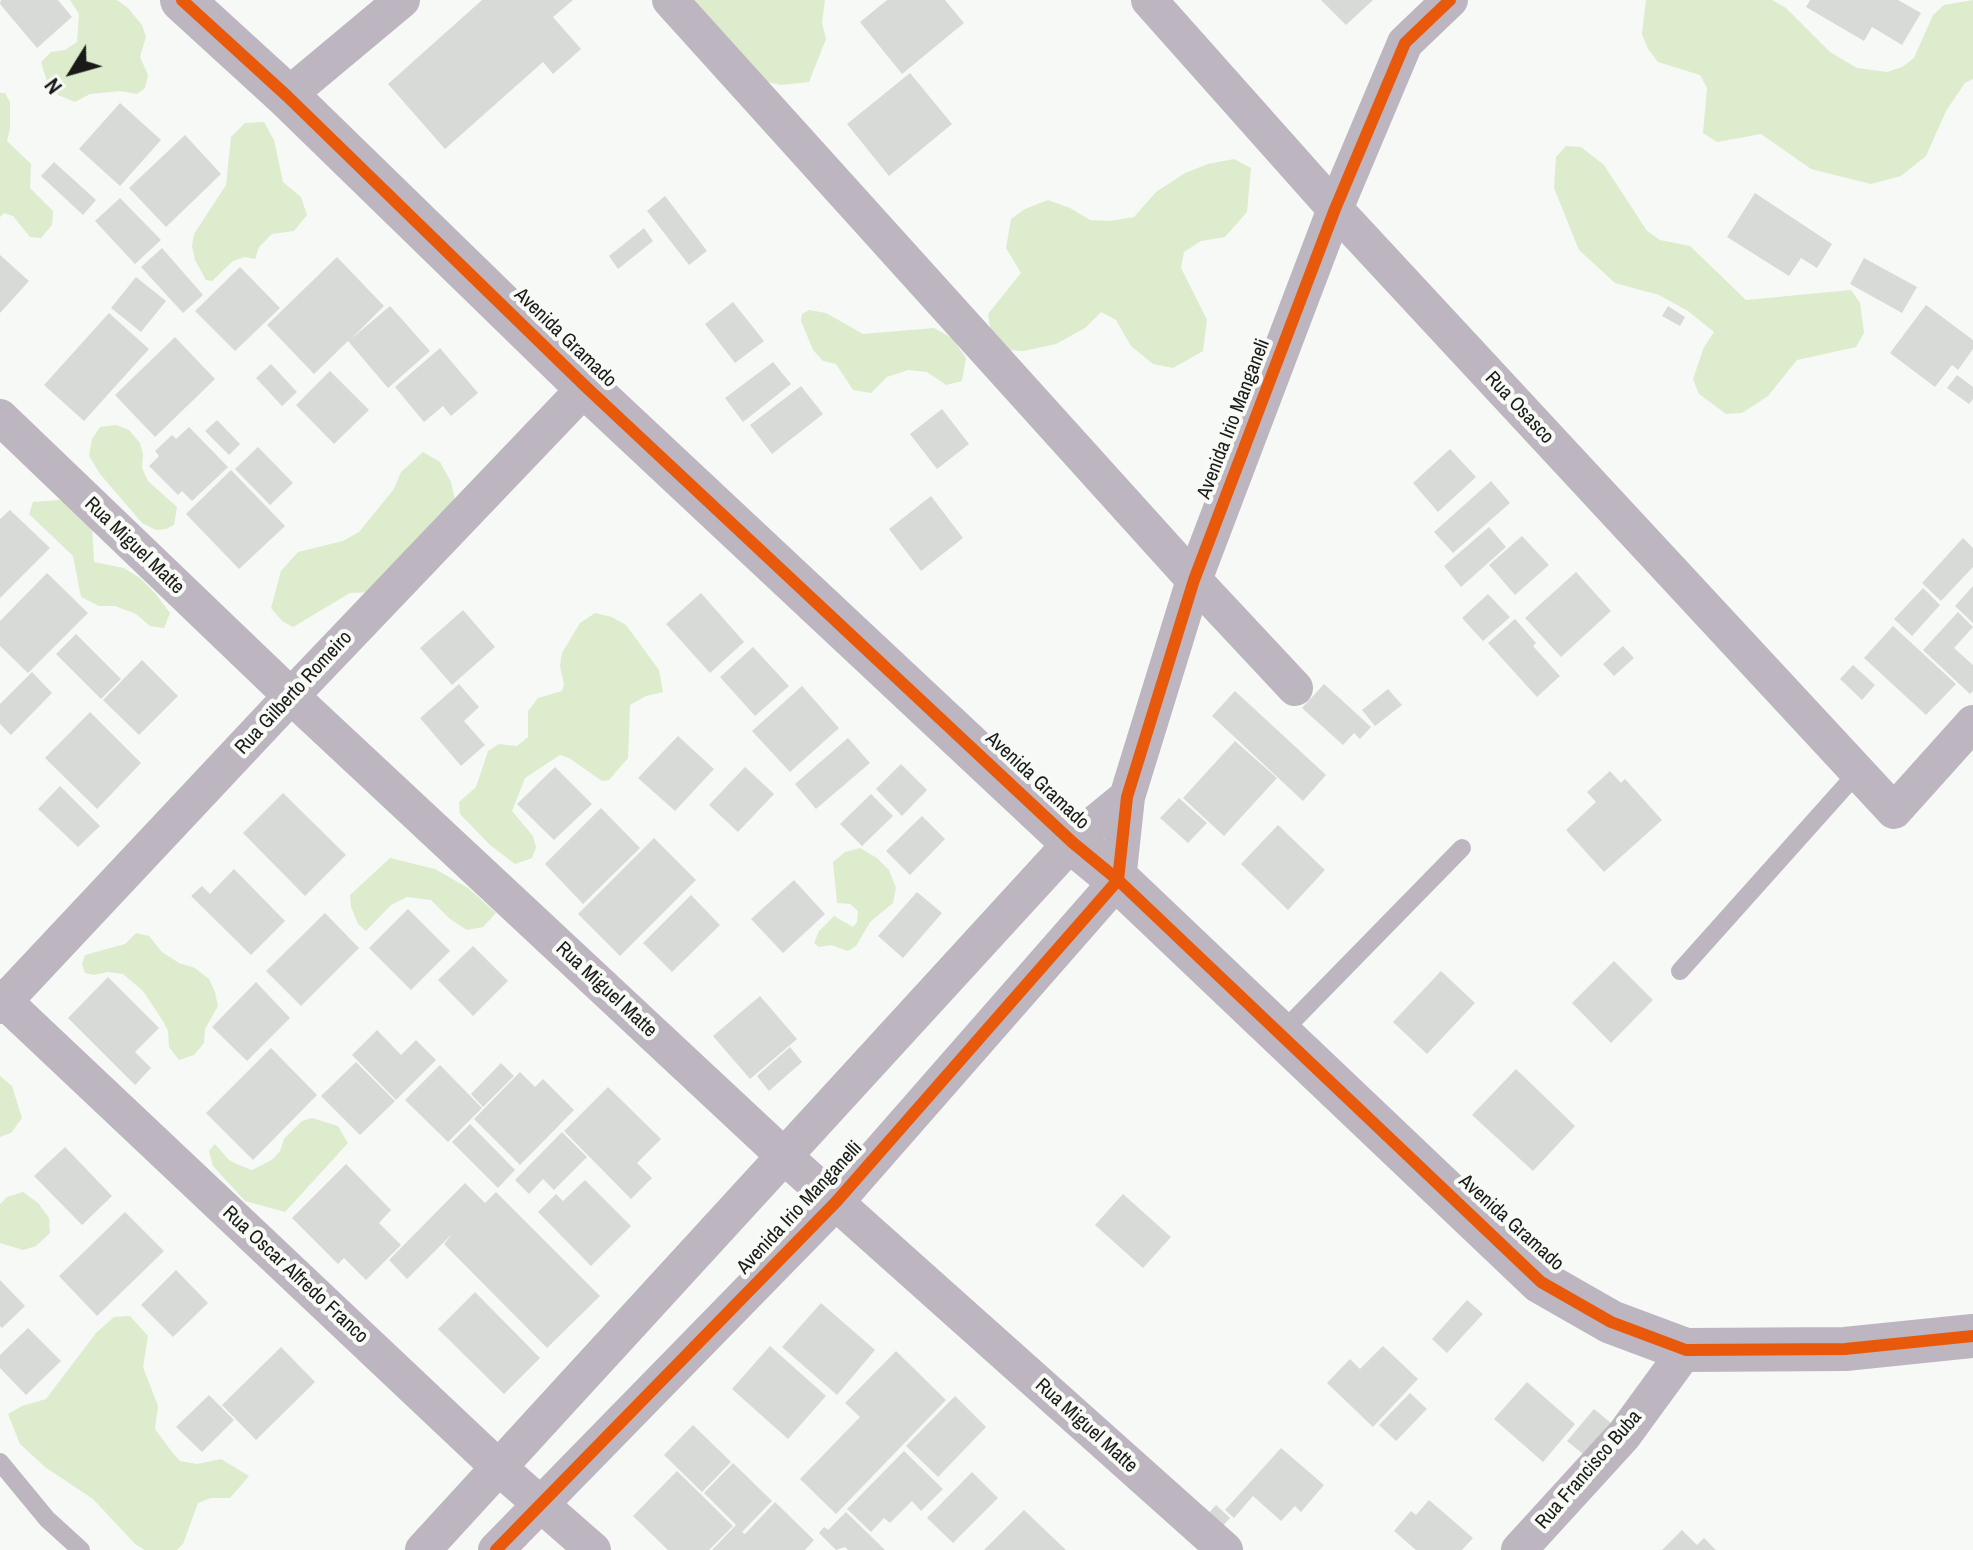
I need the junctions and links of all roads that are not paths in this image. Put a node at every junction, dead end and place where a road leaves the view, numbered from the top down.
1 (182, 0) edge
2 (402, 0) edge
3 (670, 0) edge
4 (1149, 0) edge
5 (1450, 0) edge
6 (287, 96) junction
7 (1335, 209) junction
8 (586, 387) junction
9 (0, 417) edge
10 (1194, 580) junction
11 (1295, 688) dead end
12 (291, 696) junction
13 (1973, 723) edge
14 (1858, 772) junction
15 (1127, 797) junction
16 (1072, 842) junction
17 (1462, 848) dead end
18 (1118, 880) junction
19 (1680, 971) dead end
20 (1, 1002) edge
21 (1280, 1034) junction
22 (785, 1157) junction
23 (836, 1202) junction
24 (1973, 1336) edge
25 (1686, 1350) junction
26 (0, 1462) edge
27 (497, 1466) junction
28 (543, 1504) junction
29 (81, 1550) edge
30 (423, 1550) edge
31 (496, 1550) edge
32 (593, 1550) edge
33 (1225, 1550) edge
34 (1519, 1550) edge

1 - 6 street, Avenida Gramado
2 - 6 street
3 - 10 street
4 - 7 street, Rua Osasco
5 - 7 street, Avenida Irio Manganeli
6 - 8 street, Avenida Gramado
7 - 10 street, Avenida Irio Manganeli
7 - 14 street, Rua Osasco
8 - 12 street, Rua Gilberto Romeiro
8 - 16 street, Avenida Gramado
9 - 12 street, Rua Miguel Matte
10 - 11 street
10 - 15 street, Avenida Irio Manganeli
12 - 20 street, Rua Gilberto Romeiro
12 - 22 street, Rua Miguel Matte
13 - 14 street, Rua Osasco
14 - 19 lane
15 - 16 street
15 - 18 street, Avenida Irio Manganeli
16 - 18 street, Avenida Gramado
16 - 22 street
17 - 21 lane
18 - 21 street, Avenida Gramado
18 - 23 street, Avenida Irio Manganelli
20 - 27 street, Rua Oscar Alfredo Franco
21 - 25 street, Avenida Gramado
22 - 23 street, Rua Miguel Matte
22 - 27 street
23 - 28 street, Avenida Irio Manganelli
23 - 33 street, Rua Miguel Matte
24 - 25 street, Avenida Gramado
25 - 34 street, Rua Francisco Buba
26 - 29 lane
27 - 28 street, Rua Oscar Alfredo Franco
27 - 30 street
28 - 31 street, Avenida Irio Manganelli
28 - 32 street, Rua Oscar Alfredo Franco

